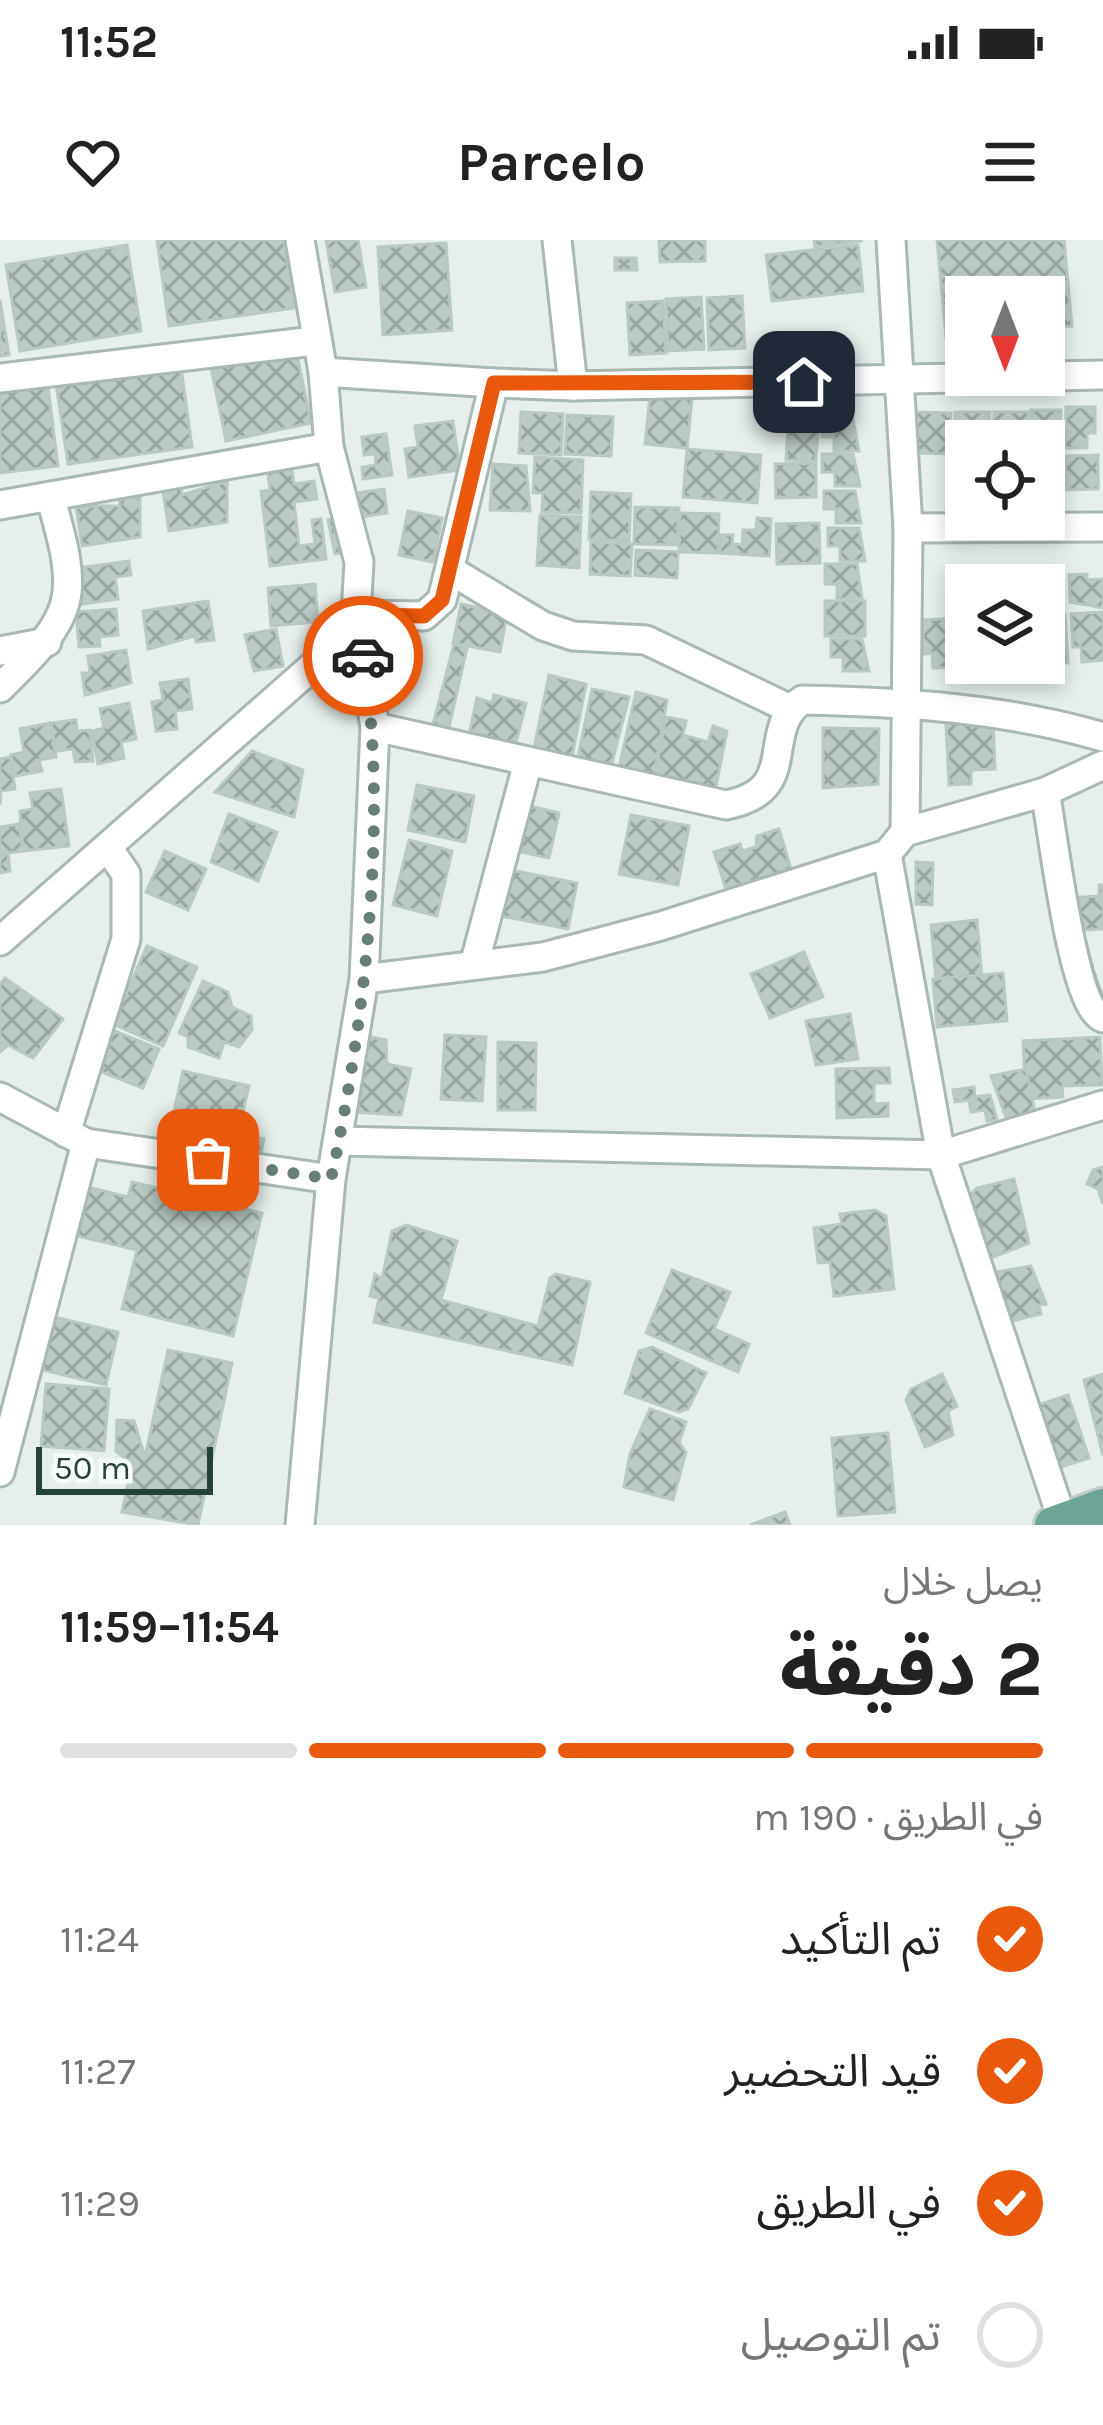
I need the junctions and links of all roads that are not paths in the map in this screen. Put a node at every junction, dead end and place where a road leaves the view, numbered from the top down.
1 (300, 240) edge
2 (557, 240) edge
3 (891, 240) edge
4 (314, 340) junction
5 (323, 372) junction
6 (1103, 374) edge
7 (0, 378) edge
8 (896, 380) junction
9 (494, 383) junction
10 (573, 386) junction
11 (328, 447) junction
12 (50, 496) junction
13 (0, 506) edge
14 (1103, 527) edge
15 (908, 528) junction
16 (450, 569) junction
17 (356, 615) junction
18 (47, 642) junction
19 (0, 651) edge
20 (0, 688) edge
21 (910, 702) junction
22 (790, 710) junction
23 (375, 728) junction
24 (1103, 737) edge
25 (528, 762) junction
26 (1103, 765) edge
27 (1045, 792) junction
28 (896, 843) junction
29 (108, 848) junction
30 (0, 941) edge
31 (474, 965) junction
32 (364, 980) junction
33 (1103, 1018) edge
34 (0, 1097) edge
35 (1103, 1105) edge
36 (76, 1138) junction
37 (339, 1141) junction
38 (941, 1155) junction
39 (331, 1179) junction
40 (0, 1472) edge
41 (1103, 1507) edge
42 (1060, 1524) edge
43 (300, 1525) edge

1 - 4 street
2 - 10 street
3 - 8 street
4 - 5 street
4 - 7 street
5 - 9 street
5 - 11 street
6 - 8 street
8 - 10 street
8 - 15 street
9 - 10 street
9 - 16 street
11 - 12 street
11 - 17 street
12 - 13 street
12 - 18 street
14 - 15 street
15 - 21 street
16 - 17 street
16 - 22 street
17 - 23 street
17 - 29 street
18 - 19 street
18 - 20 street
21 - 22 street
21 - 24 street
21 - 28 street
22 - 25 street
23 - 25 street
23 - 32 street
25 - 31 street
26 - 27 street
27 - 28 street
27 - 33 street
28 - 31 street
28 - 38 street
29 - 30 street
29 - 36 street
31 - 32 street
32 - 37 street
34 - 36 street
35 - 38 street
36 - 39 street
36 - 40 street
37 - 38 street
37 - 39 street
38 - 42 street
39 - 43 street
41 - 42 main road

